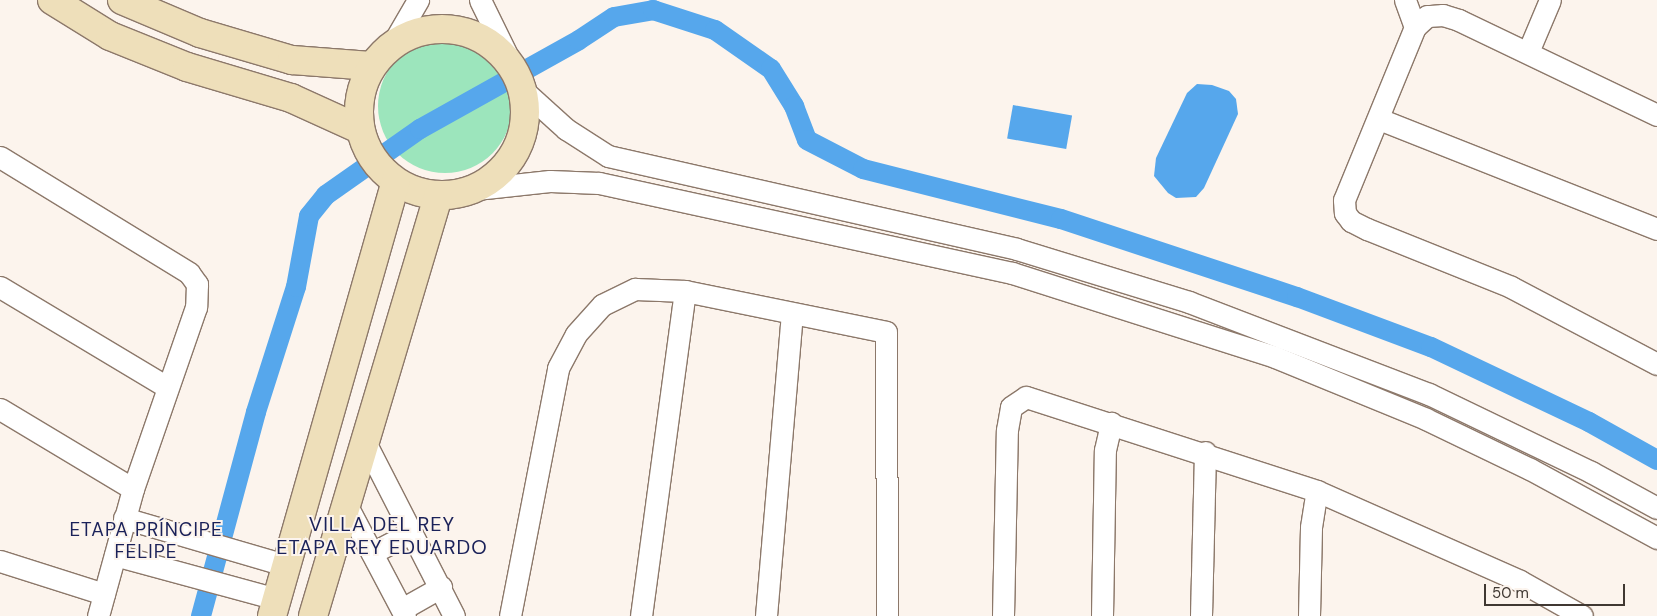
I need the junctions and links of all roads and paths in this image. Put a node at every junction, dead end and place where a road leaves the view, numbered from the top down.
1 (52, 0) edge
2 (122, 0) edge
3 (418, 0) edge
4 (480, 0) edge
5 (1405, 0) edge
6 (1550, 0) edge
7 (1414, 27) junction
8 (393, 43) junction
9 (1528, 52) junction
10 (510, 61) junction
11 (371, 66) junction
12 (524, 90) junction
13 (1657, 115) edge
14 (1379, 119) junction
15 (359, 129) junction
16 (0, 157) edge
17 (396, 182) junction
18 (476, 189) junction
19 (438, 196) junction
20 (1657, 229) edge
21 (0, 287) edge
22 (685, 291) junction
23 (792, 314) junction
24 (1657, 364) edge
25 (167, 387) junction
26 (0, 409) edge
27 (1111, 423) junction
28 (366, 444) junction
29 (1204, 452) junction
30 (133, 489) junction
31 (1317, 492) junction
32 (347, 506) junction
33 (1657, 508) edge
34 (124, 518) junction
35 (412, 532) junction
36 (184, 538) junction
37 (1657, 538) edge
38 (372, 554) junction
39 (115, 555) junction
40 (0, 561) edge
41 (285, 565) junction
42 (174, 570) junction
43 (441, 588) junction
44 (104, 594) junction
45 (275, 608) edge
46 (403, 613) edge
47 (98, 616) edge
48 (313, 616) edge
49 (454, 616) edge
50 (510, 616) edge
51 (641, 616) edge
52 (766, 616) edge
53 (887, 616) edge
54 (1003, 616) edge
55 (1102, 616) edge
56 (1201, 616) edge
57 (1309, 616) edge
58 (1582, 616) edge

1 - 15 street
2 - 11 street
3 - 8 street
4 - 10 street
5 - 7 street
6 - 9 street
7 - 9 street
7 - 14 street
8 - 10 street
8 - 11 street
9 - 13 street
10 - 12 street
11 - 15 street
12 - 18 street
12 - 33 street
14 - 20 street
14 - 24 street
15 - 17 street
16 - 25 street
17 - 19 street
17 - 41 street
18 - 19 street
18 - 37 street
19 - 28 street
21 - 25 street
22 - 23 street
22 - 50 street
22 - 51 street
23 - 52 street
23 - 53 street
25 - 30 street
26 - 30 street
27 - 29 street
27 - 54 street
27 - 55 street
28 - 32 street
28 - 35 street
29 - 31 street
29 - 56 street
30 - 34 street
31 - 57 street
31 - 58 street
32 - 38 street
32 - 48 street
34 - 36 street
34 - 39 street
35 - 38 street
35 - 43 street
36 - 41 street
36 - 42 street
38 - 46 street
39 - 42 street
39 - 44 street
40 - 44 street
41 - 45 street
42 - 45 street
43 - 46 street
43 - 49 street
44 - 47 street

